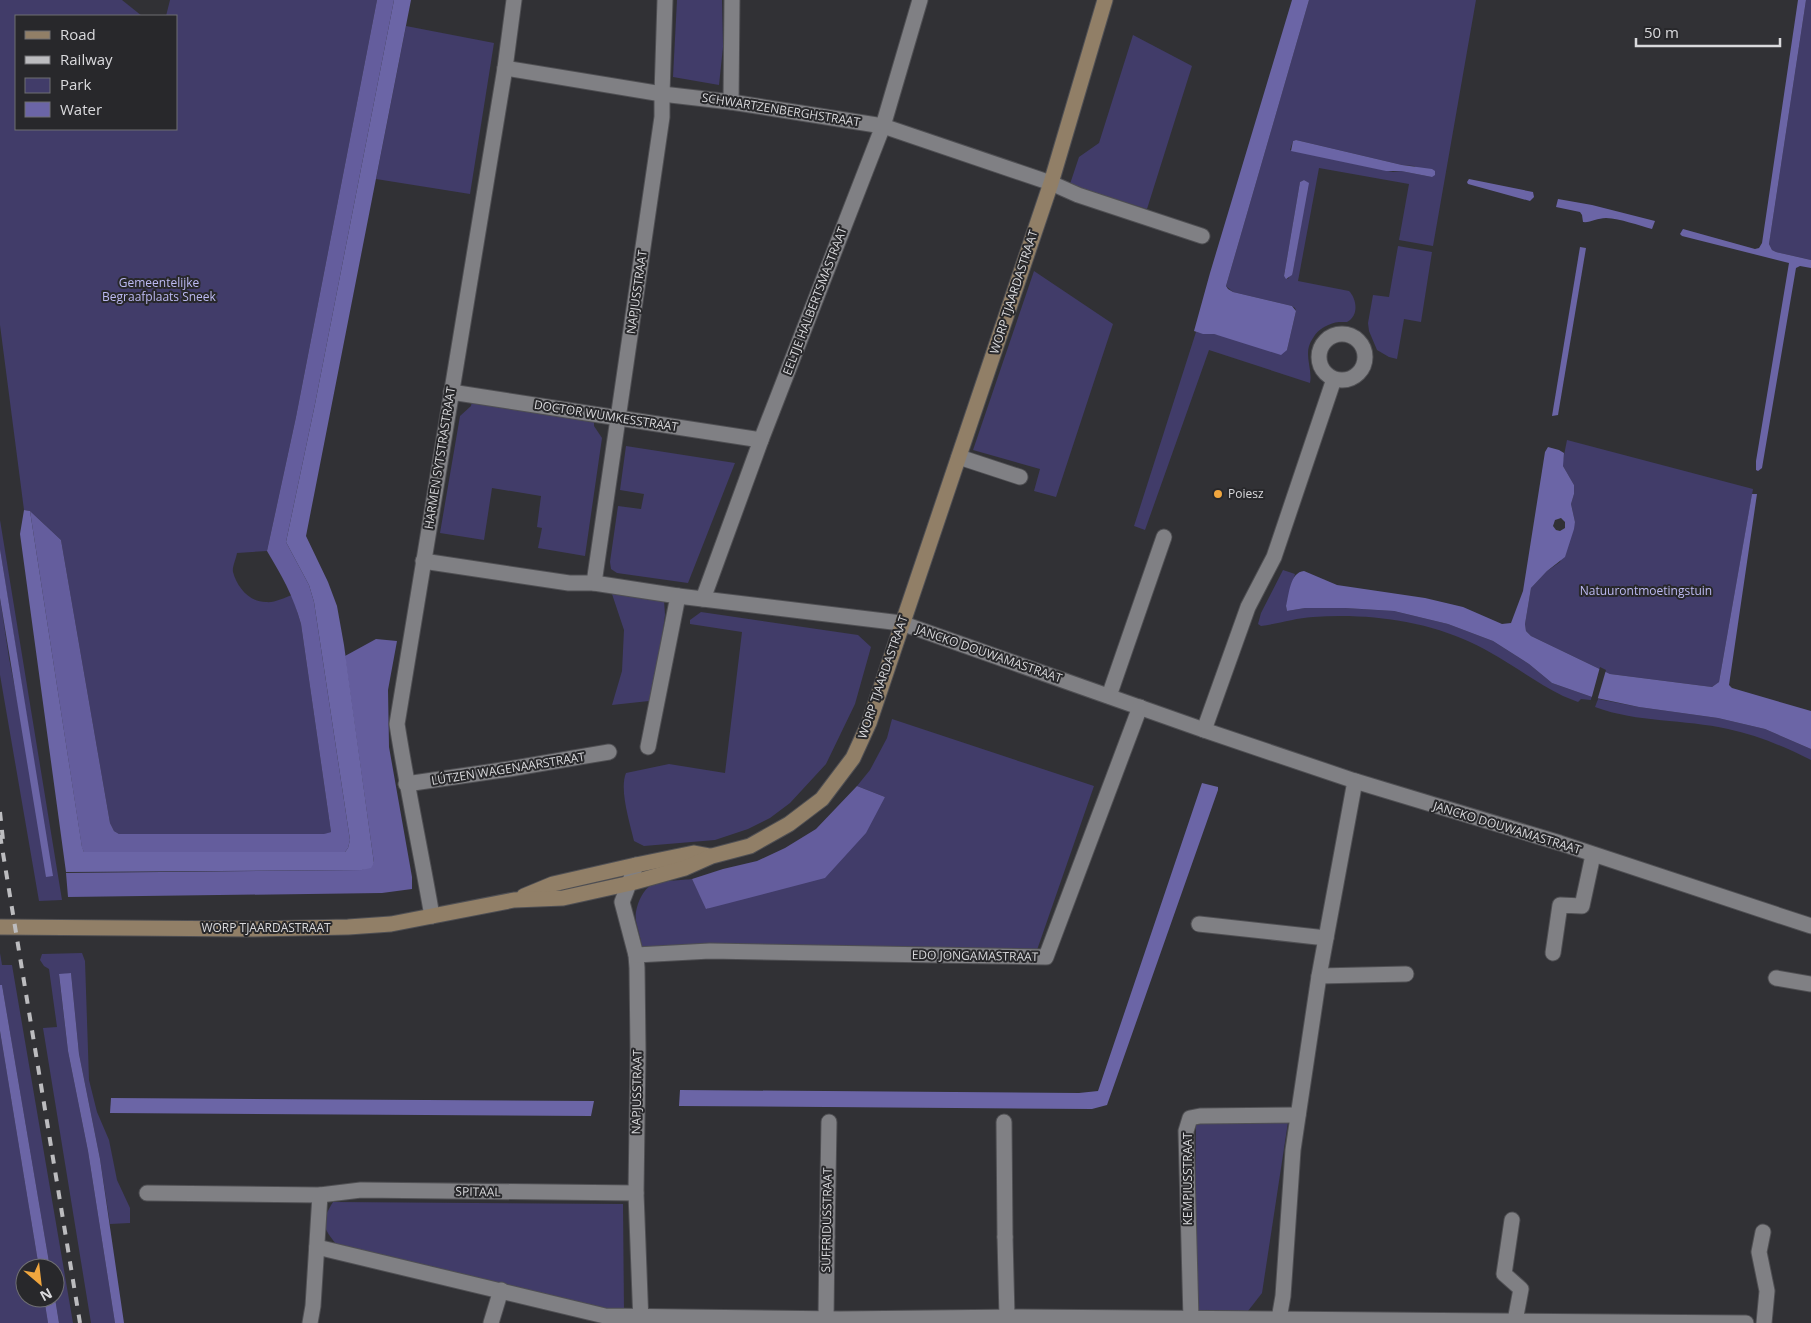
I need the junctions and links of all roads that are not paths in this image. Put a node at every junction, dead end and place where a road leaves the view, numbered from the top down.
1 (514, 0) edge
2 (665, 0) edge
3 (732, 0) edge
4 (920, 0) edge
5 (1105, 0) edge
6 (505, 68) junction
7 (662, 94) junction
8 (731, 102) junction
9 (883, 126) junction
10 (1051, 183) junction
11 (1202, 236) dead end
12 (1334, 379) dead end
13 (451, 392) junction
14 (618, 418) junction
15 (761, 440) junction
16 (959, 458) junction
17 (1020, 477) dead end
18 (1164, 537) dead end
19 (423, 561) junction
20 (594, 583) junction
21 (678, 596) junction
22 (704, 599) junction
23 (901, 623) junction
24 (1109, 696) junction
25 (1140, 707) junction
26 (1204, 730) junction
27 (648, 747) dead end
28 (609, 752) dead end
29 (1355, 780) junction
30 (406, 784) junction
31 (1593, 855) junction
32 (712, 856) junction
33 (636, 865) junction
34 (631, 883) junction
35 (514, 900) junction
36 (432, 916) junction
37 (1199, 924) dead end
38 (1811, 926) edge
39 (0, 927) edge
40 (1326, 938) junction
41 (1553, 953) dead end
42 (636, 955) junction
43 (1406, 974) dead end
44 (1319, 976) junction
45 (1776, 978) dead end
46 (1811, 984) edge
47 (1298, 1115) junction
48 (828, 1122) dead end
49 (1004, 1122) dead end
50 (147, 1193) dead end
51 (636, 1193) junction
52 (320, 1195) junction
53 (1512, 1220) dead end
54 (1763, 1232) dead end
55 (317, 1247) junction
56 (501, 1290) junction
57 (641, 1319) edge
58 (1016, 1319) edge
59 (1279, 1319) junction
60 (836, 1320) edge
61 (1191, 1320) junction
62 (1516, 1321) junction
63 (310, 1323) edge
64 (491, 1323) edge
65 (1746, 1323) edge
66 (1764, 1323) edge

1 - 6 street, HARMEN SYTSTRASTRAAT
2 - 7 street, NAPJUSSTRAAT
3 - 8 street
4 - 9 street, EELTJE HALBERTSMASTRAAT
5 - 10 main road, WORP TJAARDASTRAAT
6 - 7 street, SCHWARTZENBERGHSTRAAT
6 - 13 street, HARMEN SYTSTRASTRAAT
7 - 8 street, SCHWARTZENBERGHSTRAAT
7 - 14 street, NAPJUSSTRAAT
8 - 9 street, SCHWARTZENBERGHSTRAAT
9 - 10 street, SCHWARTZENBERGHSTRAAT
9 - 15 street, EELTJE HALBERTSMASTRAAT
10 - 11 street
10 - 16 main road, WORP TJAARDASTRAAT
12 - 26 street
13 - 14 street, DOCTOR WUMKESSTRAAT
13 - 19 street, HARMEN SYTSTRASTRAAT
14 - 15 street, DOCTOR WUMKESSTRAAT
14 - 20 street, NAPJUSSTRAAT
15 - 22 street, EELTJE HALBERTSMASTRAAT
16 - 17 street
16 - 23 main road, WORP TJAARDASTRAAT
18 - 24 street
19 - 20 street
19 - 30 street, HARMEN SYTSTRASTRAAT
20 - 21 street
21 - 22 street, JANCKO DOUWAMASTRAAT
21 - 27 street
22 - 23 street, JANCKO DOUWAMASTRAAT
23 - 24 street, JANCKO DOUWAMASTRAAT
23 - 32 main road, WORP TJAARDASTRAAT
24 - 25 street, JANCKO DOUWAMASTRAAT
25 - 26 street, JANCKO DOUWAMASTRAAT
25 - 42 street, EDO JONGAMASTRAAT
26 - 29 street, JANCKO DOUWAMASTRAAT
28 - 30 street, LÚTZEN WAGENAARSTRAAT
29 - 31 street, JANCKO DOUWAMASTRAAT
29 - 40 street
30 - 36 street, HARMEN SYTSTRASTRAAT
31 - 38 street, JANCKO DOUWAMASTRAAT
31 - 41 street
32 - 33 main road, WORP TJAARDASTRAAT
32 - 34 main road, WORP TJAARDASTRAAT
33 - 34 street, NAPJUSSTRAAT
33 - 35 main road, WORP TJAARDASTRAAT
34 - 35 main road, WORP TJAARDASTRAAT
34 - 42 street, NAPJUSSTRAAT
35 - 36 main road, WORP TJAARDASTRAAT
36 - 39 main road, WORP TJAARDASTRAAT
37 - 40 street
40 - 44 street
42 - 51 street, NAPJUSSTRAAT
43 - 44 street
44 - 47 street
45 - 46 street
47 - 59 street
47 - 61 street, KEMPIUSSTRAAT
48 - 60 street, SUFFRIDUSSTRAAT
49 - 58 street
50 - 52 street, SPITAAL
51 - 52 street, SPITAAL
51 - 57 street, NAPJUSSTRAAT
52 - 55 street
53 - 62 street
54 - 66 street
55 - 56 street
55 - 63 street
56 - 57 street
56 - 64 street
57 - 60 street
58 - 60 street
58 - 61 street
59 - 61 street
59 - 62 street
62 - 65 street

